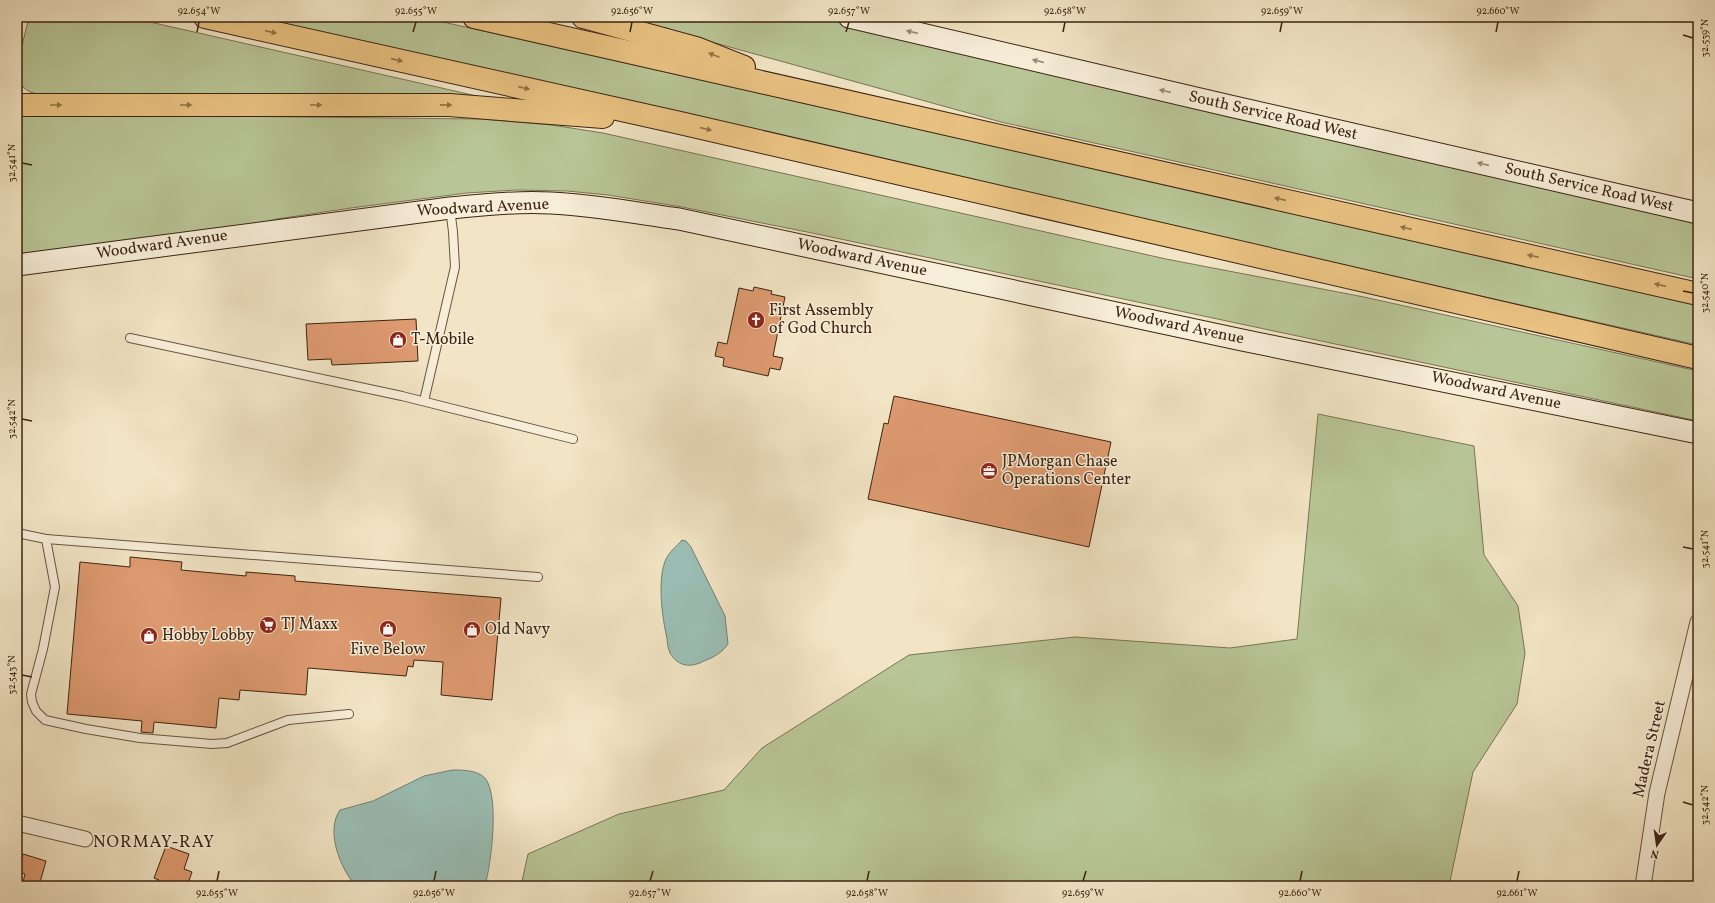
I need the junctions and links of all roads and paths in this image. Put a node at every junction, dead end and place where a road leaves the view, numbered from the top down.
1 (205, 17) edge
2 (474, 17) edge
3 (583, 17) edge
4 (849, 17) edge
5 (816, 94) junction
6 (17, 104) edge
7 (680, 122) junction
8 (450, 208) junction
9 (1698, 213) edge
10 (17, 265) edge
11 (1698, 294) edge
12 (130, 338) dead end
13 (1698, 358) edge
14 (424, 401) junction
15 (1698, 433) edge
16 (573, 439) dead end
17 (17, 533) edge
18 (46, 539) junction
19 (538, 577) dead end
20 (1698, 622) edge
21 (1692, 677) edge
22 (349, 714) dead end
23 (17, 823) edge
24 (85, 839) dead end
25 (1643, 886) edge

1 -> 7 highway
2 - 5 highway
5 -> 3 highway
9 -> 4 main road, South Service Road West
11 -> 5 highway
6 -> 7 highway
7 -> 13 highway
8 - 10 main road, Woodward Avenue
8 - 14 lane
8 - 15 main road, Woodward Avenue
12 - 14 lane
14 - 16 lane
17 - 18 lane
18 - 19 lane
18 - 22 lane
20 - 21 street, Madera Street
21 - 25 street, Madera Street
23 - 24 street

